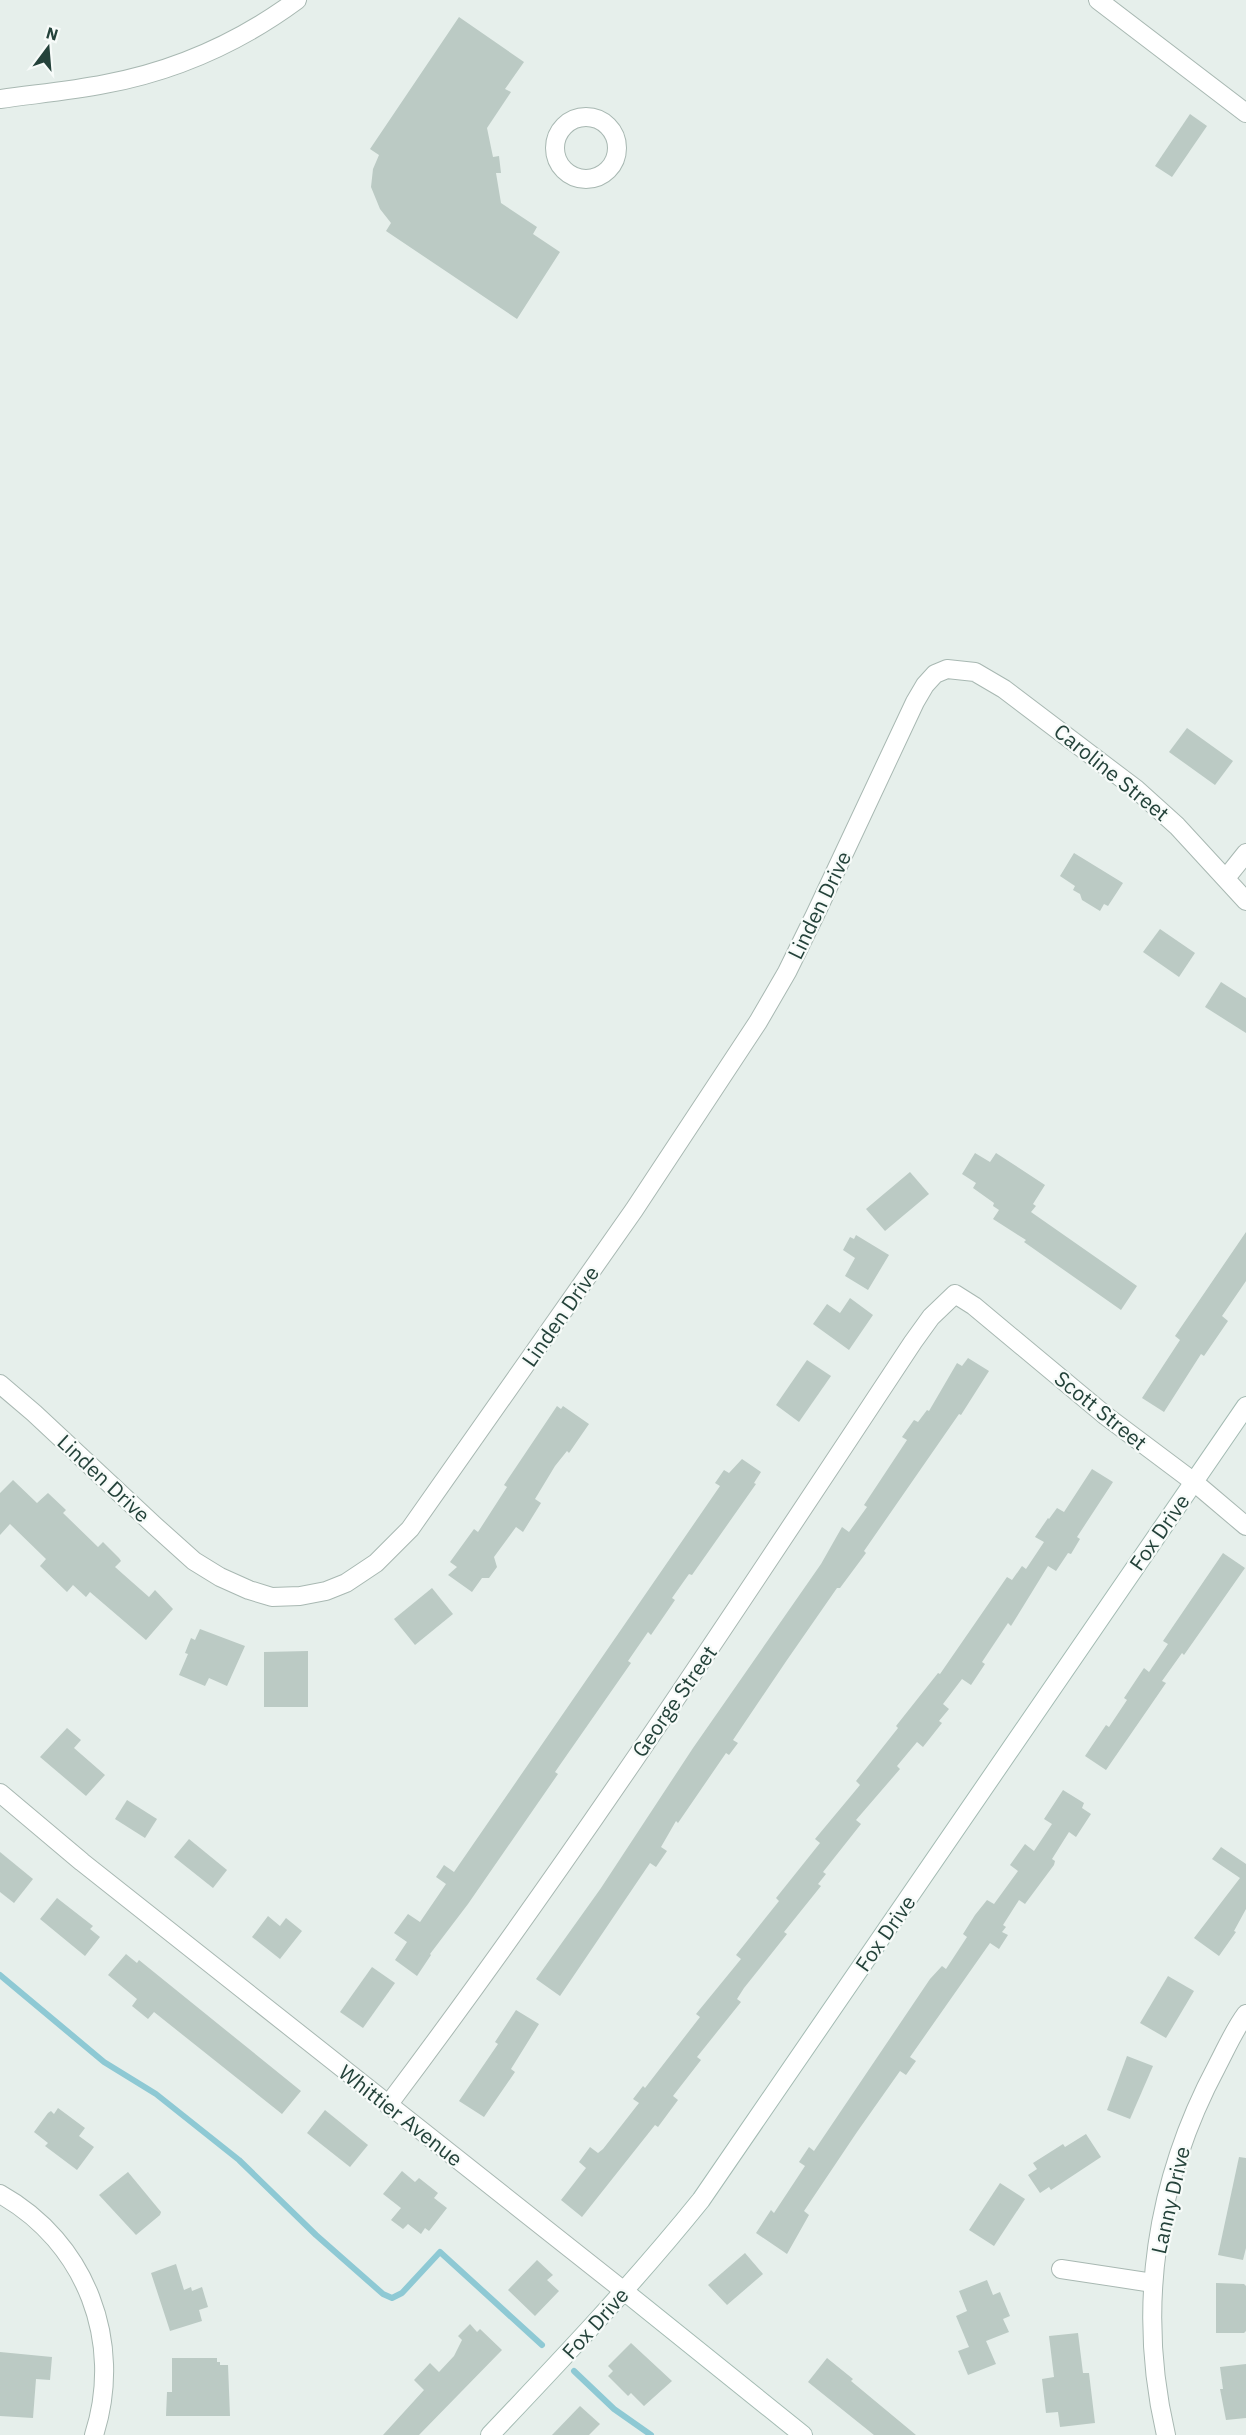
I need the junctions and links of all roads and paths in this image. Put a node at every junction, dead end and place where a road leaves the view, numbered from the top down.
1 (297, 0) edge
2 (1098, 0) edge
3 (0, 99) edge
4 (1246, 113) edge
5 (959, 669) joint
6 (1246, 853) edge
7 (1226, 878) junction
8 (1246, 901) edge
9 (955, 1294) joint
10 (0, 1384) edge
11 (1246, 1406) edge
12 (1194, 1482) junction
13 (1246, 1526) edge
14 (0, 1793) edge
15 (1246, 2014) edge
16 (388, 2105) junction
17 (0, 2194) edge
18 (1061, 2269) dead end
19 (1154, 2283) junction
20 (624, 2291) junction
21 (94, 2435) edge
22 (490, 2435) edge
23 (803, 2435) edge
24 (1166, 2435) edge

1 - 3 street
2 - 4 street
5 - 7 street, Caroline Street
5 - 10 street, Linden Drive
6 - 7 street
7 - 8 street, Caroline Street
9 - 12 street, Scott Street
9 - 16 street, George Street
11 - 12 street, Fox Drive
12 - 13 street, Scott Street
12 - 20 street, Fox Drive
14 - 16 street, Whittier Avenue
15 - 19 street, Lanny Drive
16 - 20 street, Whittier Avenue
17 - 21 street
18 - 19 street
19 - 24 street, Lanny Drive
20 - 22 street, Fox Drive
20 - 23 street, Whittier Avenue

